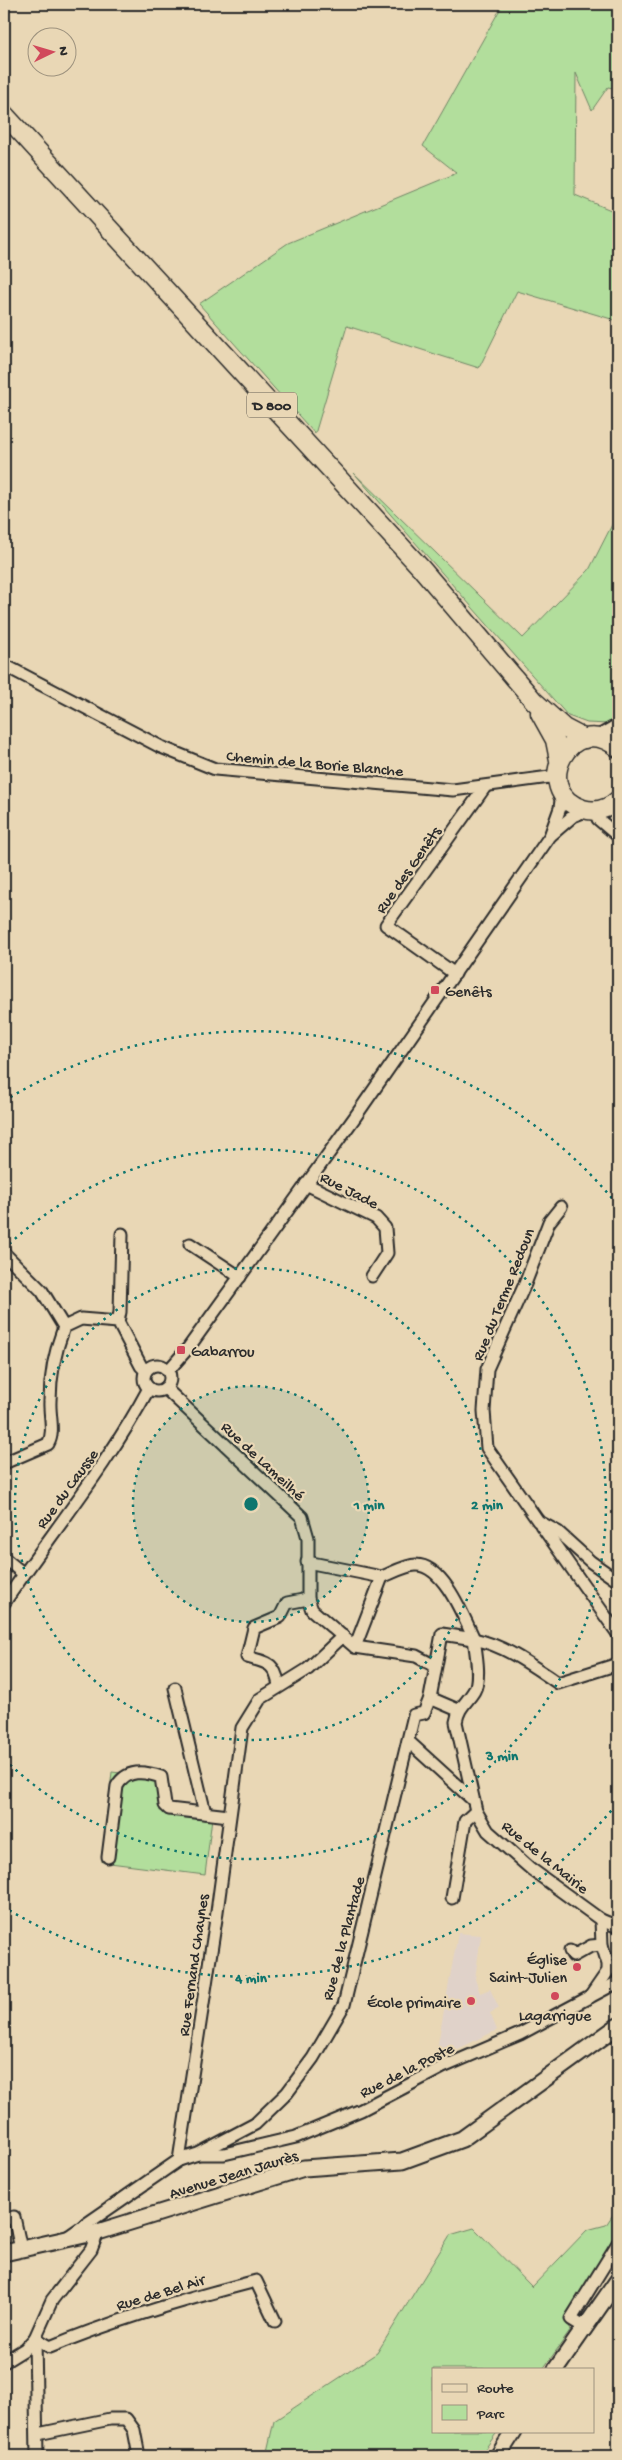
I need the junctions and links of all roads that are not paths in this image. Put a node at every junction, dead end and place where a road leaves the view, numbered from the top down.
1 (4, 114) edge
2 (4, 665) edge
3 (534, 701) junction
4 (618, 727) edge
5 (592, 738) junction
6 (618, 748) edge
7 (559, 776) junction
8 (485, 787) junction
9 (606, 808) edge
10 (550, 836) junction
11 (618, 836) edge
12 (455, 974) junction
13 (306, 1184) junction
14 (561, 1207) dead end
15 (122, 1234) dead end
16 (190, 1244) dead end
17 (4, 1253) edge
18 (372, 1276) dead end
19 (240, 1277) junction
20 (118, 1322) junction
21 (64, 1327) junction
22 (146, 1370) junction
23 (168, 1371) junction
24 (149, 1388) junction
25 (165, 1388) junction
26 (4, 1463) edge
27 (538, 1521) junction
28 (4, 1558) edge
29 (307, 1562) junction
30 (24, 1574) junction
31 (382, 1576) junction
32 (618, 1581) edge
33 (308, 1599) junction
34 (4, 1603) edge
35 (618, 1634) edge
36 (343, 1636) junction
37 (474, 1640) junction
38 (355, 1647) junction
39 (618, 1664) edge
40 (435, 1666) junction
41 (279, 1685) junction
42 (175, 1688) dead end
43 (430, 1698) junction
44 (458, 1710) junction
45 (408, 1741) junction
46 (475, 1806) junction
47 (205, 1814) junction
48 (229, 1816) junction
49 (108, 1858) dead end
50 (452, 1898) dead end
51 (610, 1924) edge
52 (618, 1936) edge
53 (602, 1945) junction
54 (570, 1952) dead end
55 (618, 1982) edge
56 (589, 1998) junction
57 (618, 2026) edge
58 (198, 2154) junction
59 (179, 2160) junction
60 (4, 2219) edge
61 (98, 2232) junction
62 (66, 2239) junction
63 (618, 2243) edge
64 (21, 2249) junction
65 (4, 2253) edge
66 (618, 2280) edge
67 (275, 2321) dead end
68 (584, 2327) junction
69 (35, 2338) junction
70 (4, 2362) edge
71 (557, 2368) edge
72 (513, 2432) edge
73 (38, 2434) junction
74 (37, 2456) edge
75 (140, 2456) edge
76 (498, 2456) edge

1 - 3 main road, D 800
2 - 8 street, Chemin de la Borie Blanche
3 - 5 main road, D 800
3 - 7 main road, D 800
4 - 5 street
5 - 6 main road
5 - 7 main road
7 - 8 street, Chemin de la Borie Blanche
7 - 9 main road
7 - 10 street
8 - 12 street, Rue des Genêts
9 - 10 street
9 - 11 street
10 - 12 street
12 - 13 street
13 - 18 street, Rue Jade
13 - 19 street
14 - 27 street, Rue du Terme Redoun
15 - 20 street
16 - 19 street
17 - 21 street
19 - 23 street
20 - 21 street
20 - 22 street
21 - 26 street
22 - 23 street
22 - 24 street
23 - 25 street
24 - 25 street
24 - 30 street, Rue du Causse
25 - 29 street, Rue de Lameilhé
27 - 32 street, Rue du Terme Redoun
27 - 35 street
28 - 30 street
29 - 31 street
29 - 33 street, Rue de Lameilhé
30 - 34 street, Rue du Causse
31 - 37 street
31 - 38 street
33 - 36 street
33 - 41 street
36 - 38 street
36 - 41 street, Rue Fernand Chaynes
37 - 39 street
37 - 40 street
37 - 44 street
38 - 40 street
40 - 43 street
41 - 48 street, Rue Fernand Chaynes
42 - 47 street
43 - 44 street
43 - 45 street, Rue de la Plantade
44 - 46 street
45 - 46 street, Rue de la Mairie
45 - 58 street, Rue de la Plantade
46 - 50 street
46 - 51 street, Rue de la Mairie
47 - 48 street
47 - 49 street
48 - 59 street, Rue Fernand Chaynes
51 - 52 street, Rue de la Mairie
51 - 53 street
53 - 54 street
53 - 56 street
55 - 56 street, Rue de la Poste
56 - 58 street, Rue de la Poste
57 - 61 street, Avenue Jean Jaurès
58 - 59 street, Rue de la Plantade
59 - 62 street
60 - 64 street
61 - 62 street, Avenue Jean Jaurès
61 - 69 street
62 - 64 street, Avenue Jean Jaurès
63 - 68 street
64 - 65 street, Avenue Jean Jaurès
66 - 68 street
67 - 69 street, Rue de Bel Air
68 - 71 street
69 - 70 street
69 - 73 street
72 - 76 street
73 - 74 street
73 - 75 street

